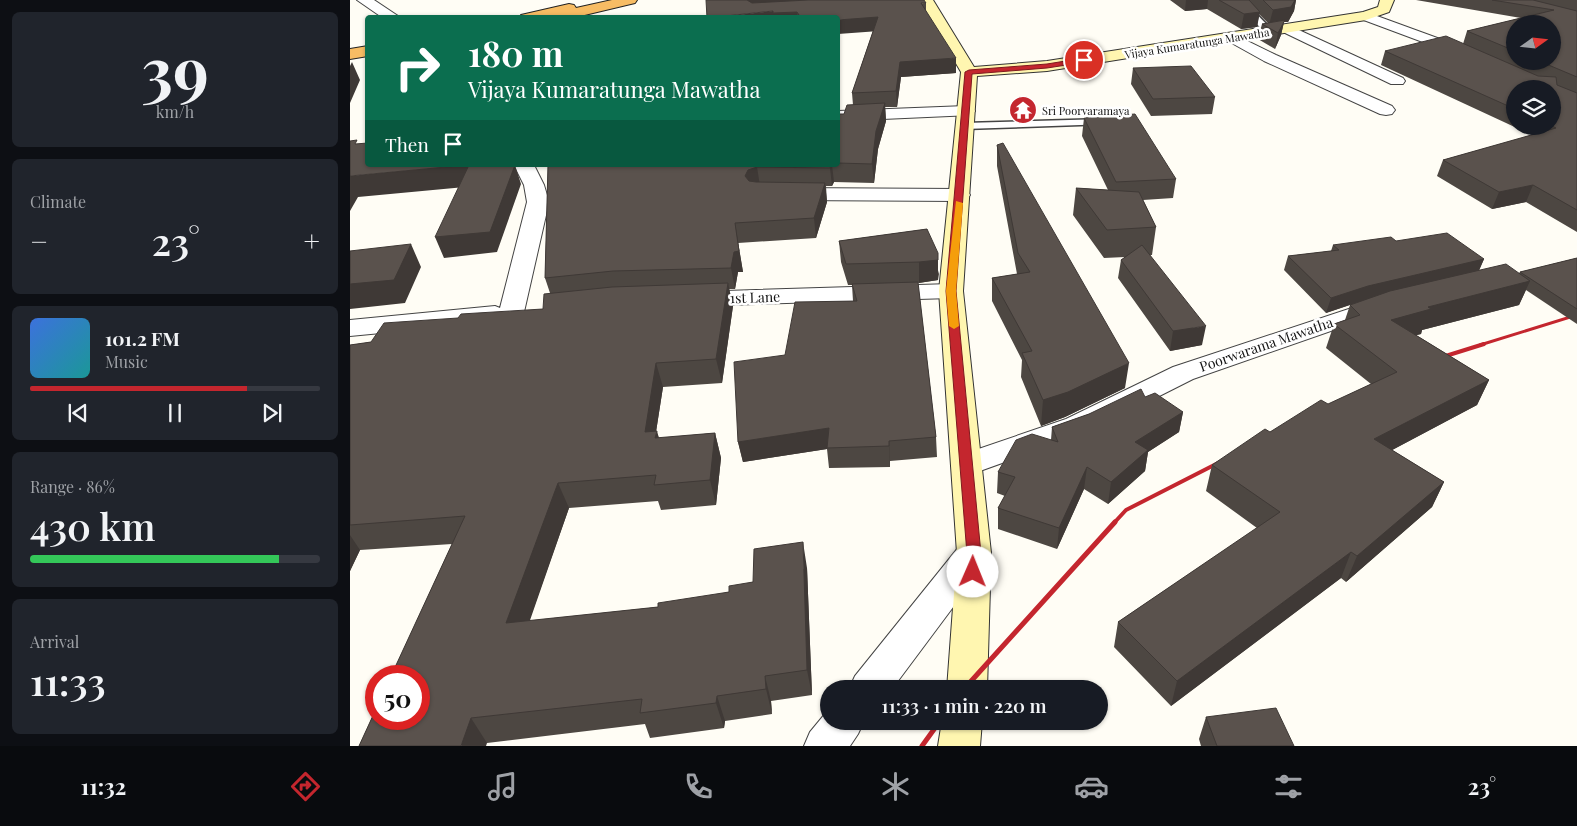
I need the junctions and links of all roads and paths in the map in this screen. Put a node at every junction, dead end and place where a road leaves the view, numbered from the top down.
1 (364, 0) edge
2 (603, 0) edge
3 (630, 0) edge
4 (926, 0) edge
5 (1239, 0) edge
6 (1387, 0) edge
7 (916, 1) edge
8 (389, 15) edge
9 (539, 15) edge
10 (565, 15) edge
11 (1366, 16) junction
12 (1288, 29) junction
13 (1269, 32) junction
14 (1232, 38) junction
15 (365, 52) edge
16 (350, 54) edge
17 (365, 59) edge
18 (1483, 60) edge
19 (350, 62) edge
20 (969, 72) junction
21 (1397, 81) dead end
22 (1386, 110) dead end
23 (840, 116) edge
24 (965, 118) junction
25 (1119, 122) edge
26 (525, 167) edge
27 (770, 194) edge
28 (960, 195) junction
29 (951, 291) junction
30 (668, 300) edge
31 (1402, 300) edge
32 (350, 328) edge
33 (966, 465) junction
34 (974, 554) junction
35 (876, 680) edge
36 (967, 680) edge
37 (837, 730) edge
38 (961, 730) edge
39 (825, 746) edge
40 (959, 746) edge

1 - 8 street
2 - 9 highway
3 - 10 highway
4 - 7 street
4 - 20 main road
5 - 13 lane
6 - 11 main road, Vijaya Kumaratunga Mawatha
11 - 12 main road, Vijaya Kumaratunga Mawatha
11 - 18 street
12 - 13 main road, Vijaya Kumaratunga Mawatha
12 - 21 street
13 - 14 main road, Vijaya Kumaratunga Mawatha
14 - 20 main road, Vijaya Kumaratunga Mawatha
14 - 22 street
15 - 16 highway
17 - 19 highway
20 - 24 main road
23 - 24 street
24 - 25 lane
24 - 28 main road
26 - 32 street
27 - 28 street
28 - 29 main road
29 - 30 street, 1st Lane
29 - 33 main road
31 - 33 street, Poorwarama Mawatha
33 - 34 main road
34 - 35 street
34 - 36 main road
37 - 39 street
38 - 40 main road

